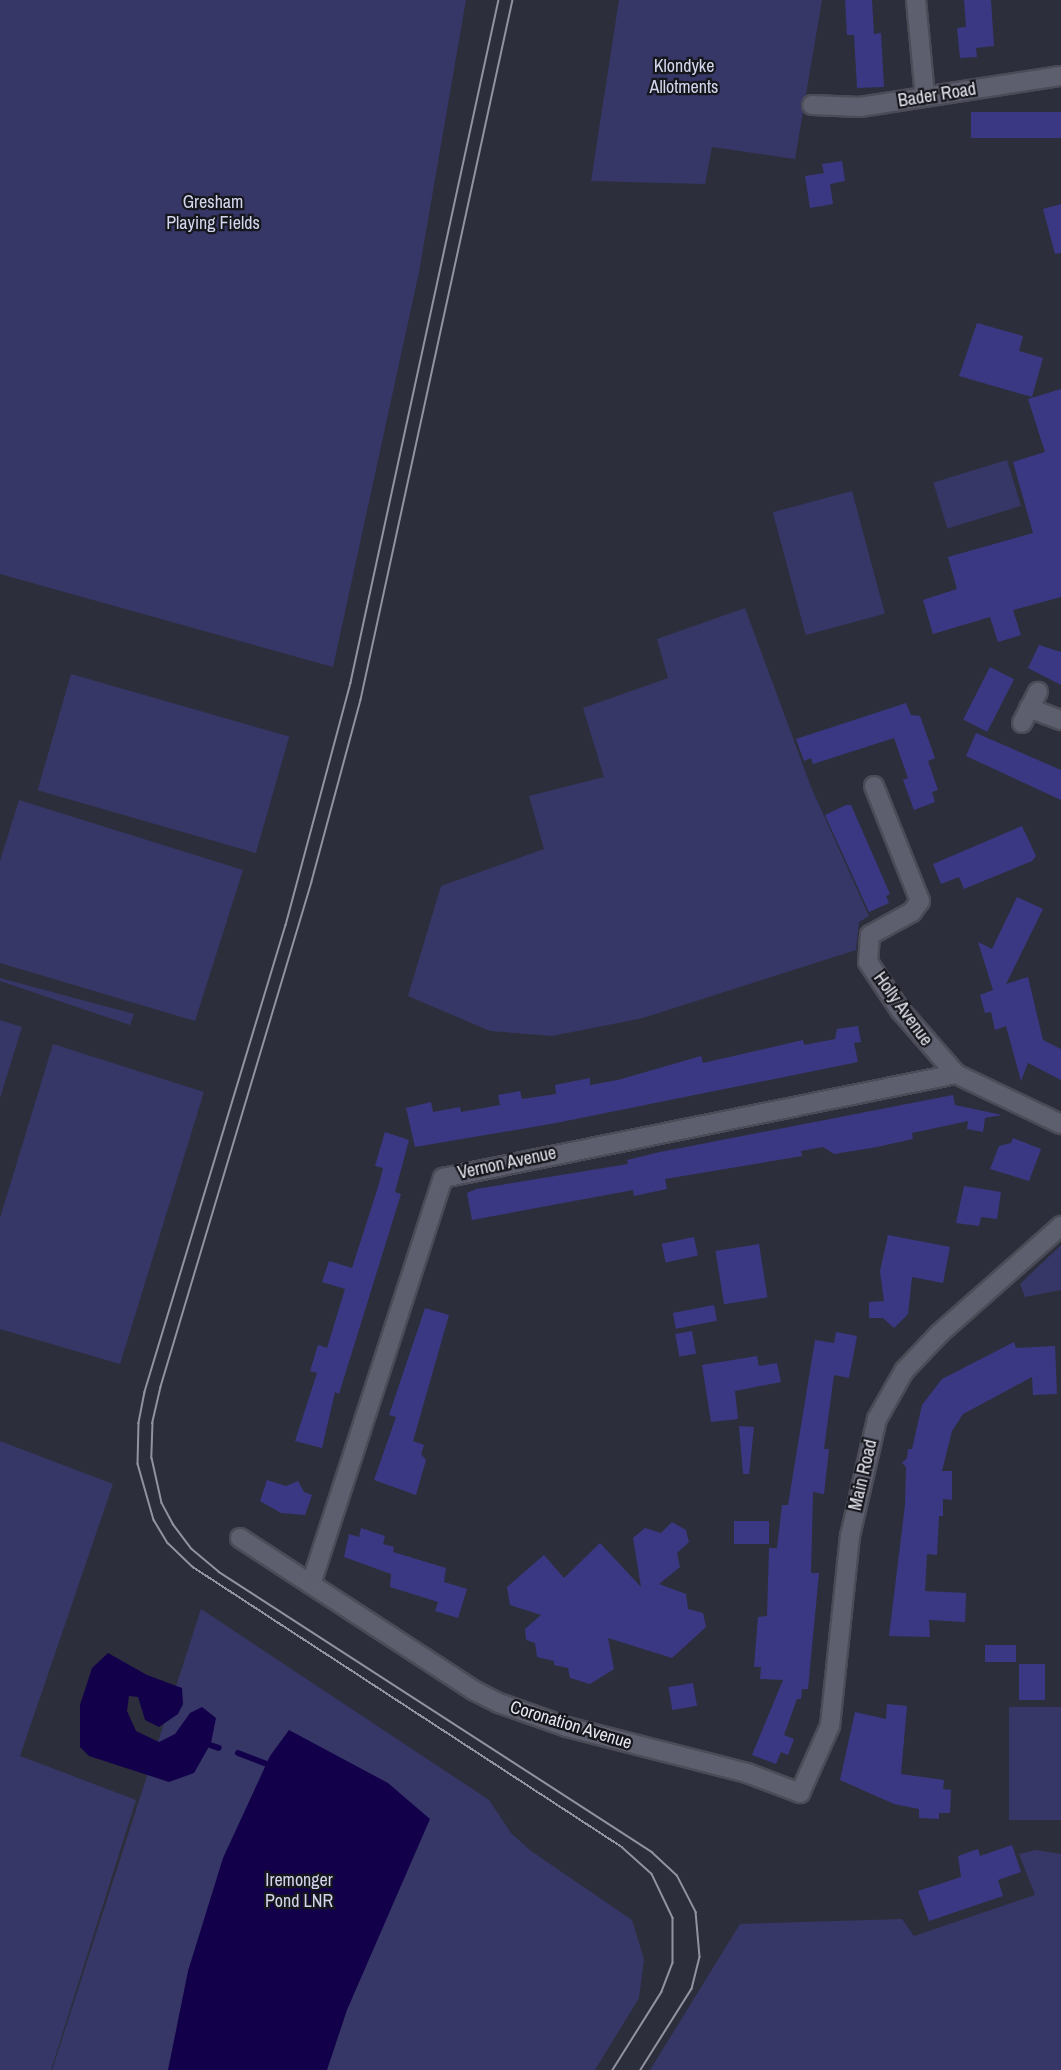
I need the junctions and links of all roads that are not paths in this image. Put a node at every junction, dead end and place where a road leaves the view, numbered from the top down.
1 (916, 0) edge
2 (1061, 76) edge
3 (925, 97) junction
4 (812, 105) dead end
5 (1030, 708) dead end
6 (1061, 720) edge
7 (874, 786) dead end
8 (956, 1074) junction
9 (1061, 1124) edge
10 (1061, 1226) edge
11 (240, 1538) dead end
12 (311, 1584) junction
13 (800, 1793) joint

1 - 3 street
2 - 3 street, Bader Road
3 - 4 street, Bader Road
5 - 6 street
7 - 8 street, Holly Avenue
8 - 9 street, Holly Avenue
8 - 12 street, Vernon Avenue
10 - 13 street, Main Road
11 - 12 street, Coronation Avenue
12 - 13 street, Coronation Avenue

